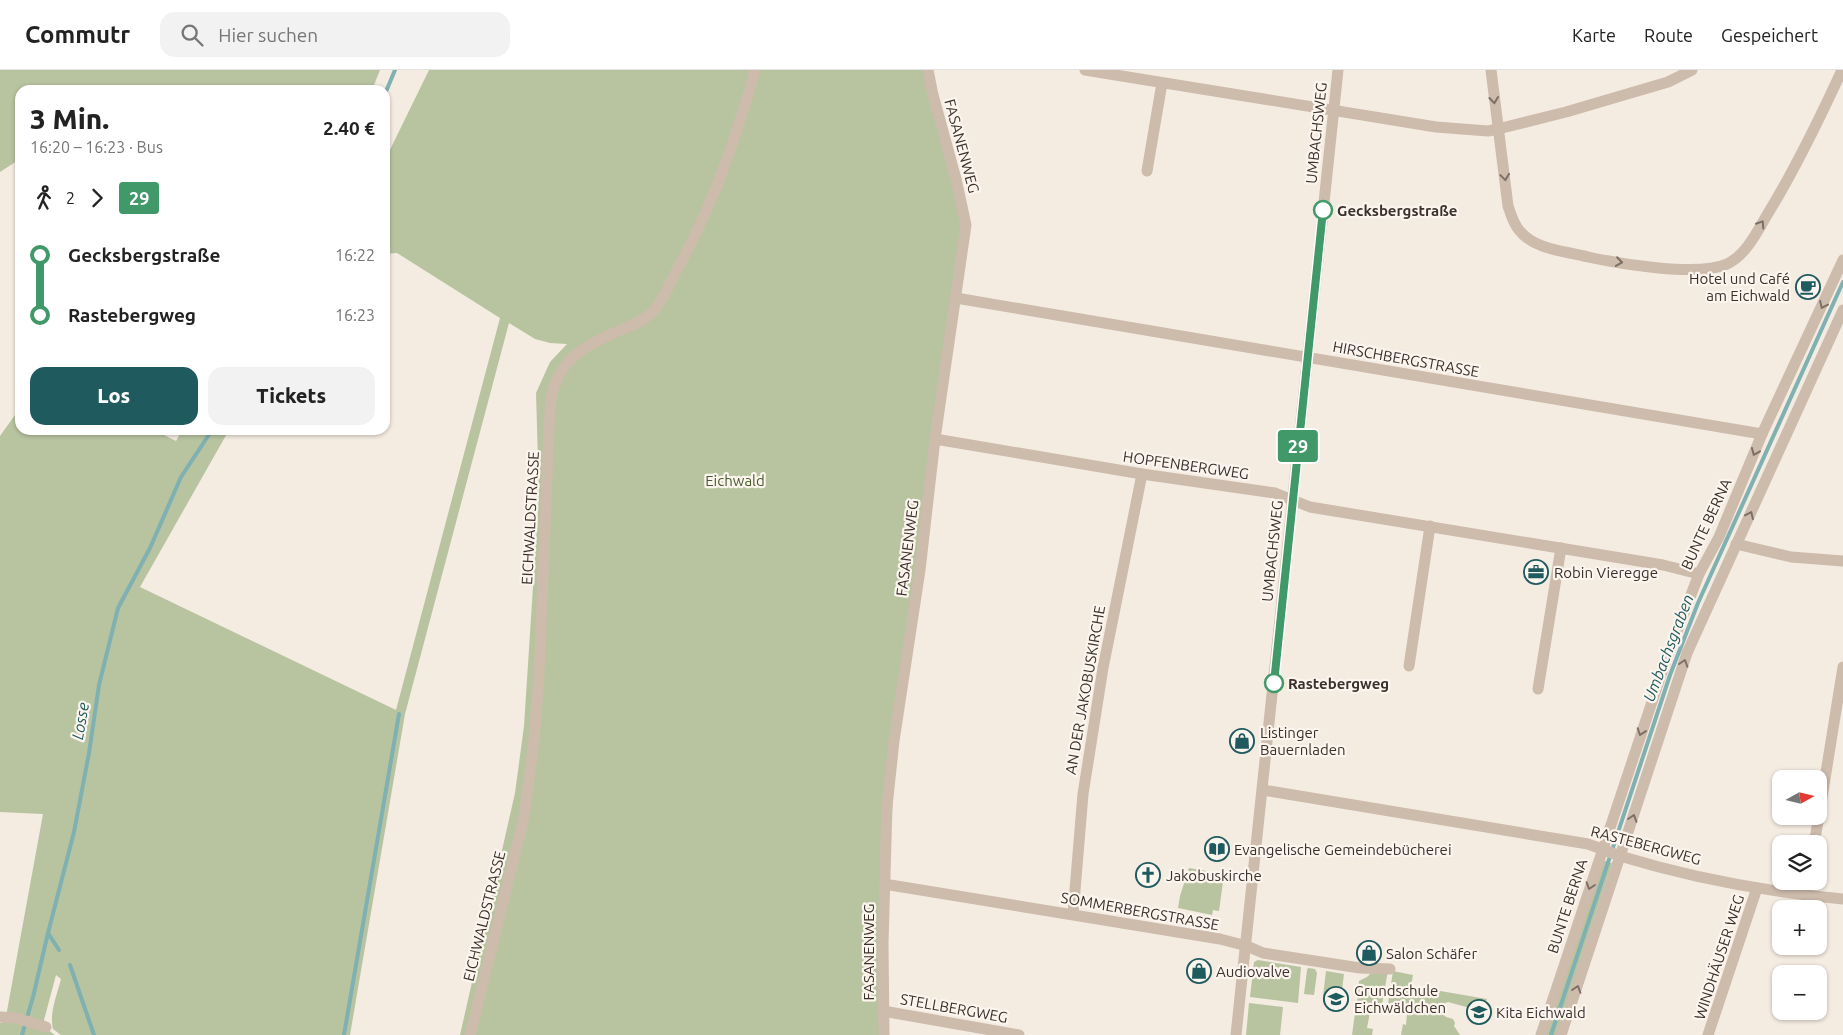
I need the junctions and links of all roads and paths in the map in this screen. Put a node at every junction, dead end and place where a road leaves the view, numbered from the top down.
1 (755, 70) edge
2 (928, 70) edge
3 (1085, 70) edge
4 (1338, 70) edge
5 (1491, 70) edge
6 (1692, 70) edge
7 (1842, 70) edge
8 (1162, 83) junction
9 (1333, 111) junction
10 (1498, 129) junction
11 (1147, 170) dead end
12 (1843, 260) edge
13 (956, 298) junction
14 (1843, 310) edge
15 (1308, 357) junction
16 (1762, 434) junction
17 (935, 439) junction
18 (1142, 474) junction
19 (1293, 500) junction
20 (1430, 526) junction
21 (1736, 544) junction
22 (1561, 548) junction
23 (1843, 561) edge
24 (1699, 574) junction
25 (1409, 666) dead end
26 (1843, 667) edge
27 (1538, 689) dead end
28 (1826, 770) edge
29 (1263, 790) junction
30 (1611, 852) junction
31 (884, 884) junction
32 (1757, 888) junction
33 (1807, 890) edge
34 (1806, 895) junction
35 (1843, 898) edge
36 (1073, 914) junction
37 (1246, 946) junction
38 (1390, 969) dead end
39 (883, 1011) junction
40 (0, 1018) edge
41 (46, 1027) dead end
42 (470, 1035) edge
43 (884, 1035) edge
44 (1020, 1035) edge
45 (1236, 1035) edge
46 (1541, 1035) edge
47 (1561, 1035) edge
48 (1708, 1035) edge

1 - 42 street, EICHWALDSTRASSE
2 - 13 street, FASANENWEG
3 - 8 street
4 - 9 street, UMBACHSWEG
5 -> 10 street
6 - 10 street
10 -> 7 street
8 - 9 street
8 - 11 street
9 - 10 street
9 - 15 street, UMBACHSWEG
12 -> 16 street, BUNTE BERNA
13 - 15 street, HIRSCHBERGSTRASSE
13 - 17 street, FASANENWEG
21 -> 14 street, BUNTE BERNA
15 - 16 street, HIRSCHBERGSTRASSE
15 - 19 street, UMBACHSWEG
16 -> 24 street, BUNTE BERNA
17 - 18 street, HOPFENBERGWEG
17 - 31 street, FASANENWEG
18 - 19 street, HOPFENBERGWEG
18 - 36 street, AN DER JAKOBUSKIRCHE
19 - 20 street, HOPFENBERGWEG
19 - 29 street, UMBACHSWEG
20 - 22 street, HOPFENBERGWEG
20 - 25 street
21 - 23 street
30 -> 21 street, BUNTE BERNA
22 - 24 street, HOPFENBERGWEG
22 - 27 street
24 -> 30 street, BUNTE BERNA
26 - 28 street
29 - 30 street, RASTEBERGWEG
29 - 37 street, UMBACHSWEG
30 - 32 street, RASTEBERGWEG
30 -> 46 street, BUNTE BERNA
47 -> 30 street, BUNTE BERNA
31 - 36 street, SOMMERBERGSTRASSE
31 - 39 street, FASANENWEG
32 - 34 street, RASTEBERGWEG
32 - 48 street, WINDHÄUSER WEG
33 - 34 street
34 - 35 street, RASTEBERGWEG
36 - 37 street, SOMMERBERGSTRASSE
37 - 38 street, SOMMERBERGSTRASSE
37 - 45 street, UMBACHSWEG
39 - 43 street, FASANENWEG
39 - 44 street, STELLBERGWEG
40 - 41 street

